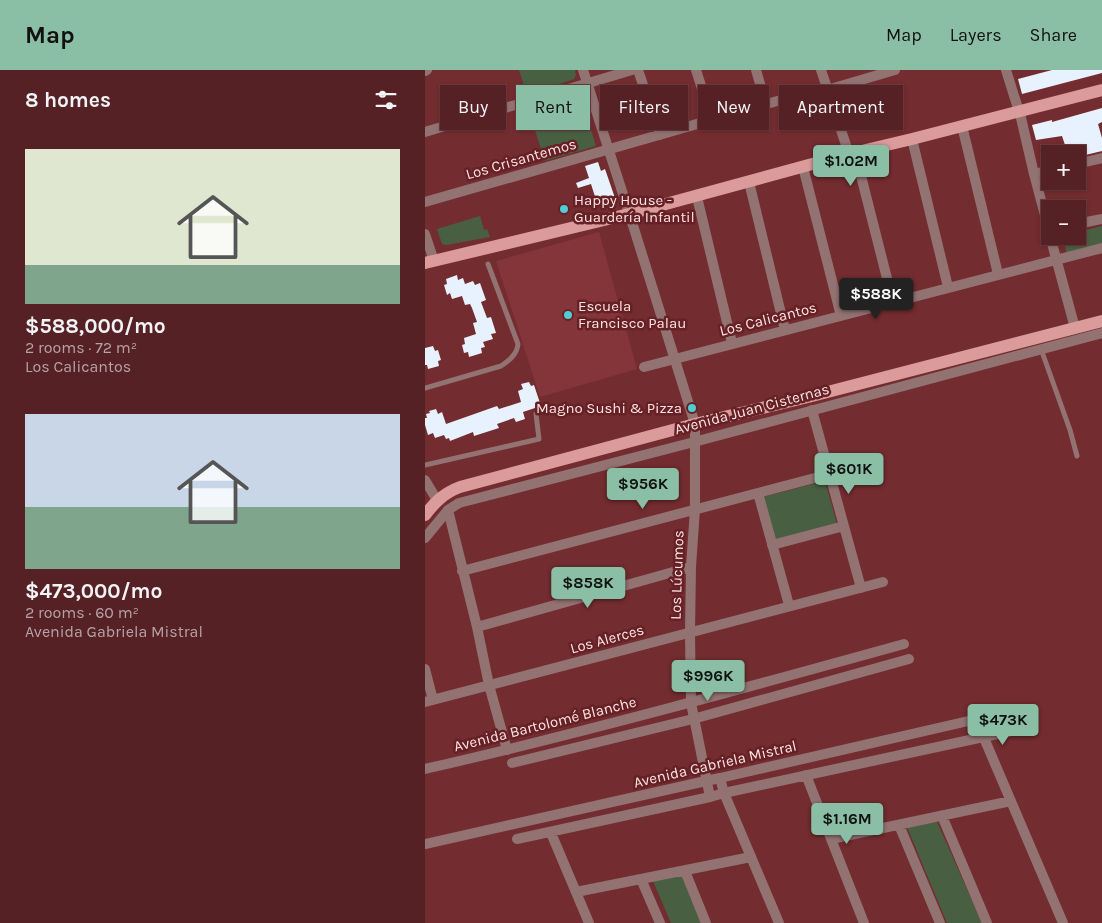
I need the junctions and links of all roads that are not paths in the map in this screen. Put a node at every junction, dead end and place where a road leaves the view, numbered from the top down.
1 (583, 70) edge
2 (632, 70) edge
3 (638, 70) edge
4 (696, 70) edge
5 (756, 70) edge
6 (821, 70) edge
7 (1007, 70) edge
8 (890, 71) edge
9 (587, 83) junction
10 (701, 85) edge
11 (760, 85) edge
12 (826, 85) edge
13 (838, 85) edge
14 (1102, 90) edge
15 (1019, 112) junction
16 (698, 124) edge
17 (962, 126) junction
18 (841, 130) edge
19 (425, 132) edge
20 (660, 135) junction
21 (912, 139) junction
22 (608, 150) junction
23 (849, 154) junction
24 (1102, 158) edge
25 (1086, 162) edge
26 (803, 167) junction
27 (1041, 172) edge
28 (1034, 174) junction
29 (749, 182) junction
30 (697, 197) junction
31 (1041, 200) edge
32 (425, 202) edge
33 (629, 214) junction
34 (1102, 219) edge
35 (1086, 222) edge
36 (425, 234) edge
37 (1053, 245) edge
38 (1102, 248) edge
39 (1056, 260) junction
40 (429, 262) edge
41 (488, 264) dead end
42 (999, 274) junction
43 (948, 287) junction
44 (893, 302) junction
45 (841, 316) junction
46 (1102, 321) edge
47 (1075, 328) junction
48 (785, 330) junction
49 (1102, 333) edge
50 (733, 344) junction
51 (1041, 349) junction
52 (674, 360) junction
53 (644, 368) dead end
54 (425, 388) edge
55 (812, 410) junction
56 (536, 414) dead end
57 (695, 424) junction
58 (694, 442) junction
59 (1077, 456) dead end
60 (425, 464) edge
61 (830, 474) junction
62 (425, 480) edge
63 (758, 493) junction
64 (437, 500) junction
65 (695, 509) junction
66 (448, 510) junction
67 (425, 515) edge
68 (844, 526) junction
69 (425, 538) edge
70 (772, 545) junction
71 (691, 567) junction
72 (462, 570) junction
73 (883, 582) dead end
74 (861, 588) junction
75 (789, 605) junction
76 (477, 627) junction
77 (690, 633) junction
78 (905, 644) dead end
79 (909, 659) dead end
80 (425, 669) edge
81 (489, 685) junction
82 (429, 701) edge
83 (691, 703) junction
84 (1012, 711) dead end
85 (693, 719) junction
86 (1016, 730) dead end
87 (984, 738) junction
88 (507, 750) junction
89 (512, 763) dead end
90 (425, 769) edge
91 (806, 775) junction
92 (720, 778) junction
93 (706, 782) junction
94 (725, 793) junction
95 (710, 797) junction
96 (1011, 801) junction
97 (942, 816) junction
98 (899, 825) junction
99 (551, 833) junction
100 (517, 839) dead end
101 (831, 839) junction
102 (425, 844) edge
103 (751, 857) junction
104 (685, 871) junction
105 (641, 879) junction
106 (576, 892) junction
107 (589, 923) edge
108 (660, 923) edge
109 (706, 923) edge
110 (779, 923) edge
111 (864, 923) edge
112 (940, 923) edge
113 (987, 923) edge
114 (1063, 923) edge

1 - 9 street, Los Lúcumos
2 - 9 street
3 - 20 street
4 - 10 street
5 - 11 street
6 - 12 street
7 - 15 street
8 - 13 street, Los Crisantemos
9 - 19 street
9 - 22 street, Los Lúcumos
14 - 15 main road
15 - 17 main road
15 - 28 street
16 - 20 street, Los Crisantemos
17 - 21 main road
17 - 42 street
18 - 23 street
20 - 22 street, Los Crisantemos
21 - 23 main road
21 - 43 street
22 - 32 street, Los Crisantemos
22 - 33 street, Los Lúcumos
23 - 26 main road
23 - 44 street
24 - 25 street
26 - 29 main road
26 - 45 street
27 - 28 street
28 - 31 street
29 - 30 main road
29 - 48 street
30 - 33 main road
30 - 50 street
33 - 40 main road
33 - 52 street, Los Lúcumos
34 - 35 street
36 - 40 street
37 - 39 street
38 - 39 street, Los Calicantos
39 - 42 street, Los Calicantos
39 - 47 street
41 - 54 lane
42 - 43 street, Los Calicantos
43 - 44 street, Los Calicantos
44 - 45 street, Los Calicantos
45 - 48 street, Los Calicantos
46 - 47 main road, Avenida Juan Cisternas
47 - 57 main road, Avenida Juan Cisternas
48 - 50 street, Los Calicantos
49 - 51 street, Avenida Juan Cisternas
50 - 52 street, Los Calicantos
51 - 55 street, Avenida Juan Cisternas
51 - 59 lane
52 - 53 street, Los Calicantos
52 - 57 street, Los Lúcumos
55 - 58 street, Avenida Juan Cisternas
55 - 61 street
56 - 60 lane
57 - 58 street, Los Lúcumos
57 - 64 main road, Avenida Juan Cisternas
58 - 65 street, Los Lúcumos
58 - 66 street, Avenida Juan Cisternas
61 - 63 street
61 - 68 street
62 - 64 street
63 - 65 street
63 - 70 street
64 - 67 main road, Avenida Juan Cisternas
65 - 71 street, Los Lúcumos
65 - 72 street
66 - 69 street, Avenida Juan Cisternas
66 - 72 street
68 - 70 street
68 - 74 street
70 - 75 street
71 - 76 street
71 - 77 street, Los Lúcumos
72 - 76 street
73 - 74 street, Los Alerces
74 - 75 street, Los Alerces
75 - 77 street, Los Alerces
76 - 81 street
77 - 81 street, Los Alerces
77 - 83 street, Los Lúcumos
78 - 83 street, Avenida Bartolomé Blanche
79 - 85 street, Avenida Bartolomé Blanche
80 - 82 street
81 - 82 street, Los Alerces
81 - 88 street
83 - 85 street, Los Lúcumos
83 - 88 street, Avenida Bartolomé Blanche
84 - 92 street, Avenida Gabriela Mistral
85 - 89 street, Avenida Bartolomé Blanche
85 - 93 street, Los Lúcumos
86 - 87 street, Avenida Gabriela Mistral
87 - 91 street, Avenida Gabriela Mistral
87 - 96 street
88 - 90 street, Avenida Bartolomé Blanche
91 - 94 street, Avenida Gabriela Mistral
91 - 101 street
92 - 93 street, Avenida Gabriela Mistral
92 - 94 street
93 - 95 street, Los Lúcumos
93 - 102 street, Avenida Gabriela Mistral
94 - 95 street, Avenida Gabriela Mistral
94 - 103 street
95 - 99 street, Avenida Gabriela Mistral
96 - 97 street
96 - 114 street
97 - 98 street
97 - 113 street
98 - 101 street
98 - 112 street
99 - 100 street, Avenida Gabriela Mistral
99 - 106 street
101 - 111 street
103 - 104 street
103 - 110 street
104 - 105 street
104 - 109 street
105 - 106 street
105 - 108 street
106 - 107 street

